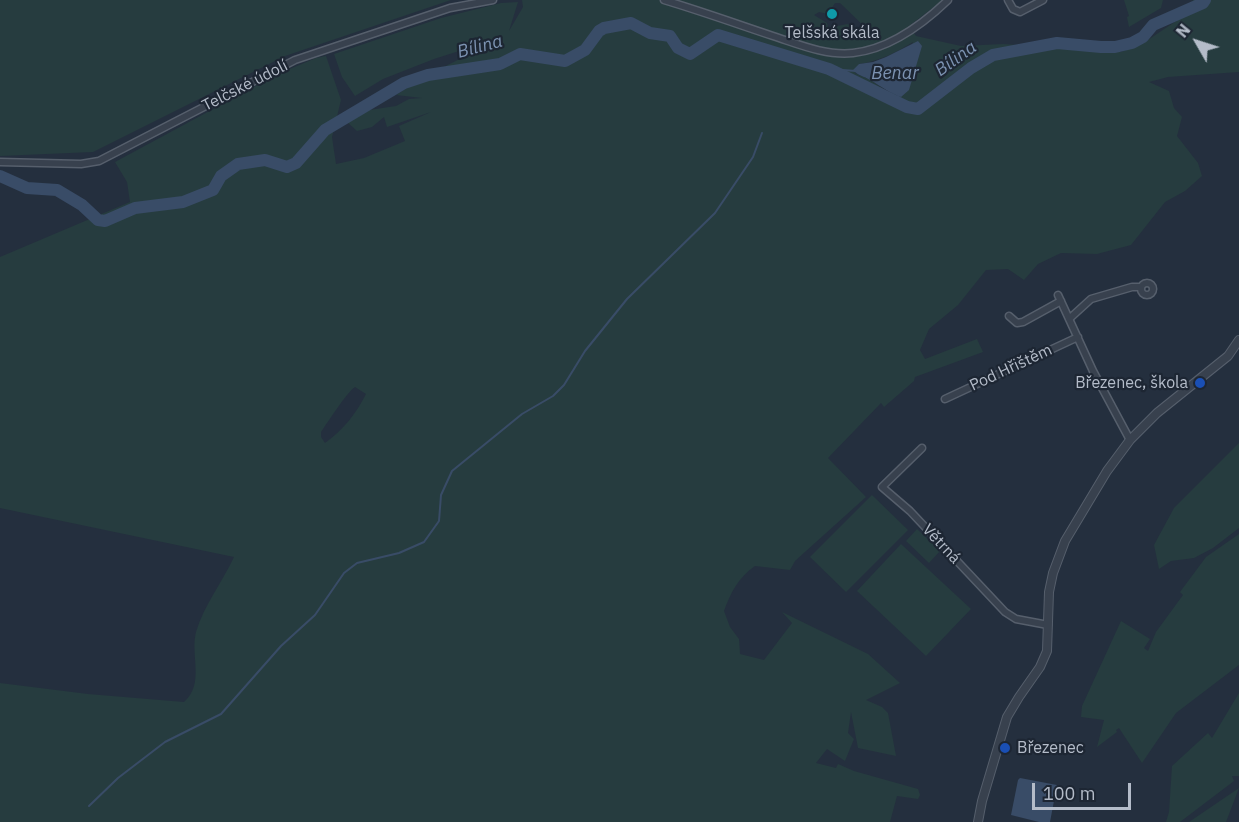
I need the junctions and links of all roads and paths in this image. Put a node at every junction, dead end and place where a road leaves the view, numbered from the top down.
1 (493, 0) edge
2 (664, 0) edge
3 (948, 0) edge
4 (1008, 0) edge
5 (1043, 0) edge
6 (0, 162) edge
7 (1141, 287) dead end
8 (1009, 316) dead end
9 (1070, 319) junction
10 (1077, 337) junction
11 (1239, 340) edge
12 (945, 399) dead end
13 (1130, 440) junction
14 (922, 448) dead end
15 (1048, 625) junction
16 (978, 822) edge

1 - 6 street, Telčské údolí
2 - 3 street
4 - 5 street
7 - 9 street
8 - 9 street
9 - 10 street
10 - 12 street, Pod Hřištěm
10 - 13 street
11 - 13 street
13 - 15 street
14 - 15 street, Větrná
15 - 16 street

